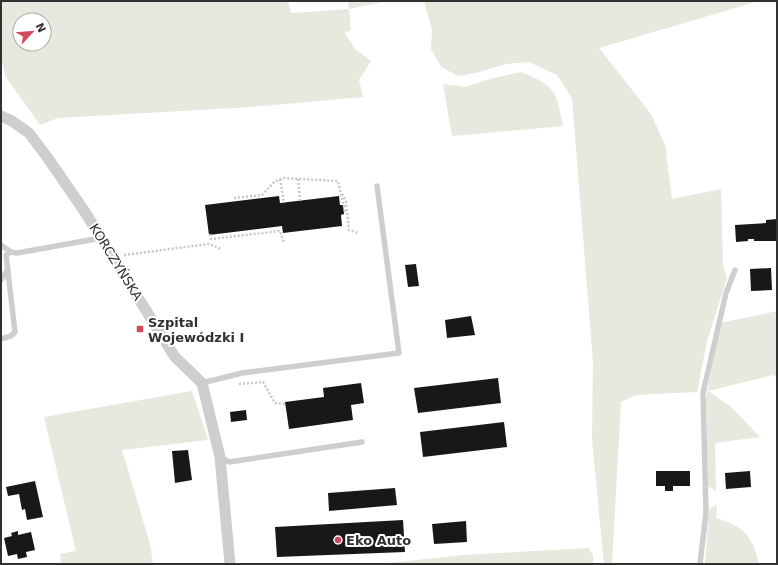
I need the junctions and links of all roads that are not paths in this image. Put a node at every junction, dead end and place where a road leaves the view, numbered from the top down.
1 (1, 116) edge
2 (377, 186) dead end
3 (101, 238) junction
4 (1, 245) edge
5 (11, 252) junction
6 (8, 269) junction
7 (735, 270) dead end
8 (1, 280) edge
9 (1, 339) edge
10 (202, 383) junction
11 (362, 442) dead end
12 (220, 457) junction
13 (230, 564) edge
14 (700, 564) edge

1 - 3 street, KORCZYŃSKA
2 - 10 lane
3 - 5 lane
3 - 10 street, KORCZYŃSKA
4 - 5 lane
5 - 6 lane
6 - 8 lane
6 - 9 lane
7 - 14 lane
10 - 12 street
11 - 12 lane
12 - 13 street

